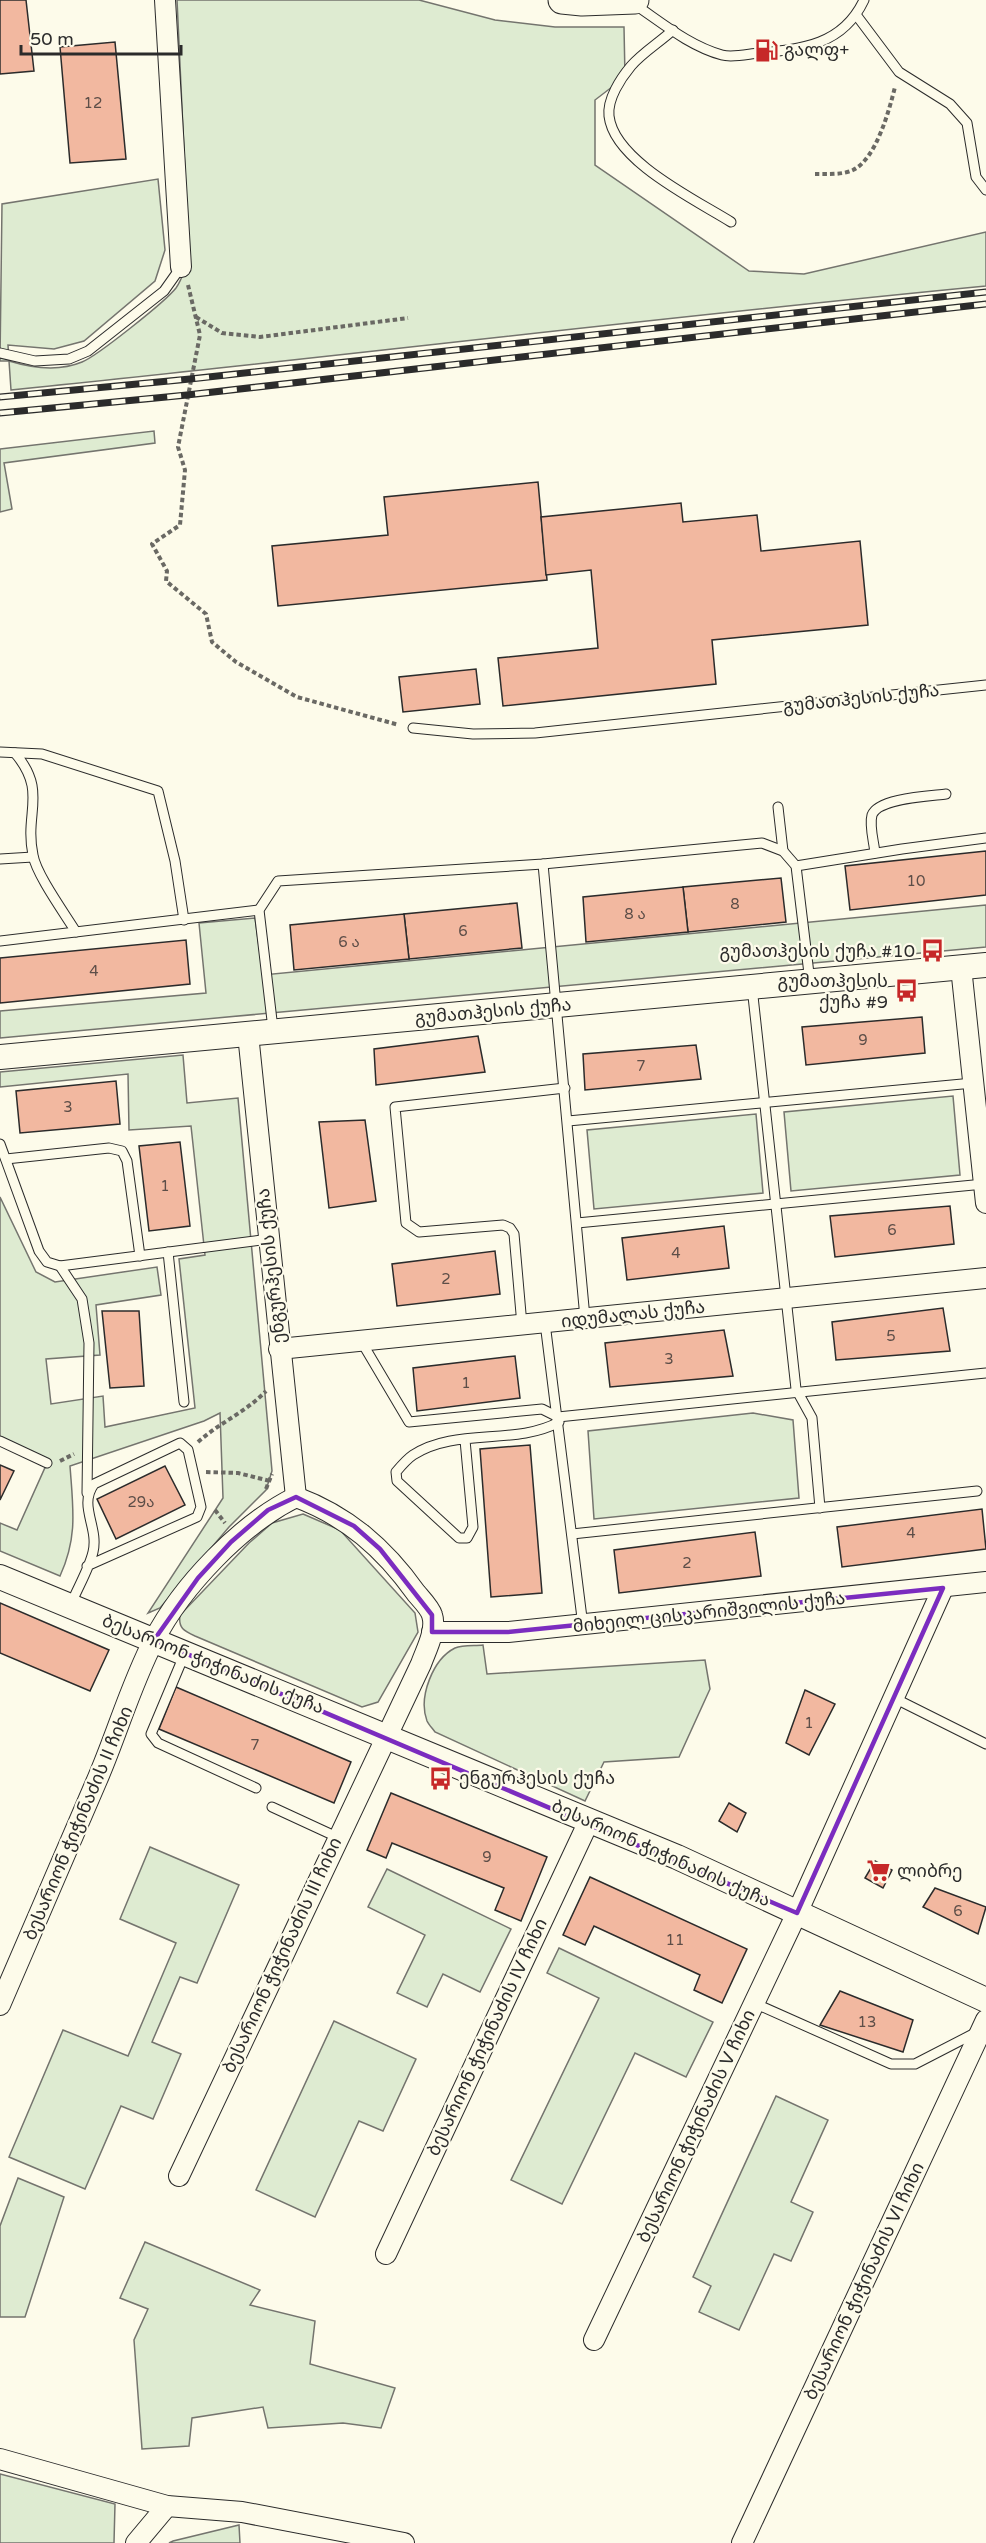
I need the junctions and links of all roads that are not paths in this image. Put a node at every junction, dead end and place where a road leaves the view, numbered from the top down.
1 (165, 0) edge
2 (562, 0) edge
3 (635, 0) edge
4 (864, 0) edge
5 (630, 1) edge
6 (856, 16) junction
7 (673, 30) junction
8 (986, 190) edge
9 (731, 222) dead end
10 (182, 267) joint
11 (0, 353) edge
12 (986, 685) edge
13 (413, 728) road end
14 (0, 752) edge
15 (15, 753) junction
16 (946, 794) dead end
17 (778, 807) dead end
18 (986, 838) edge
19 (783, 850) junction
20 (875, 853) junction
21 (33, 857) junction
22 (0, 859) edge
23 (543, 864) junction
24 (796, 866) junction
25 (259, 910) junction
26 (184, 920) junction
27 (76, 933) junction
28 (0, 941) edge
29 (986, 965) edge
30 (961, 968) junction
31 (810, 982) junction
32 (752, 987) junction
33 (557, 1005) junction
34 (274, 1032) junction
35 (248, 1034) junction
36 (0, 1057) edge
37 (973, 1083) junction
38 (565, 1088) junction
39 (765, 1102) junction
40 (568, 1121) junction
41 (0, 1144) edge
42 (6, 1159) junction
43 (11, 1173) junction
44 (0, 1174) edge
45 (985, 1194) edge
46 (777, 1204) junction
47 (577, 1223) junction
48 (269, 1239) junction
49 (168, 1252) junction
50 (140, 1256) junction
51 (60, 1266) junction
52 (986, 1278) edge
53 (788, 1298) junction
54 (585, 1318) junction
55 (545, 1323) junction
56 (522, 1325) junction
57 (361, 1341) junction
58 (279, 1349) junction
59 (986, 1373) edge
60 (798, 1392) junction
61 (184, 1402) dead end
62 (558, 1420) junction
63 (465, 1440) junction
64 (0, 1442) edge
65 (47, 1463) dead end
66 (977, 1491) dead end
67 (87, 1493) junction
68 (296, 1497) junction
69 (820, 1508) junction
70 (572, 1534) junction
71 (87, 1566) junction
72 (0, 1577) edge
73 (986, 1582) edge
74 (943, 1588) junction
75 (70, 1605) junction
76 (583, 1626) junction
77 (432, 1632) junction
78 (154, 1640) junction
79 (185, 1653) junction
80 (894, 1698) junction
81 (385, 1734) junction
82 (986, 1744) edge
83 (256, 1788) dead end
84 (272, 1807) dead end
85 (588, 1821) junction
86 (337, 1837) junction
87 (797, 1913) junction
88 (986, 2000) edge
89 (754, 2002) junction
90 (0, 2005) edge
91 (984, 2025) edge
92 (179, 2176) dead end
93 (387, 2254) dead end
94 (594, 2340) dead end
95 (0, 2459) edge
96 (167, 2506) junction
97 (352, 2537) edge
98 (136, 2543) edge
99 (404, 2543) edge
100 (742, 2543) edge

1 - 10 street
2 - 5 main road
3 - 5 main road
4 - 6 lane
5 - 7 lane
6 - 7 lane
6 - 8 lane
7 - 9 lane
10 - 11 lane
12 - 13 lane, გუმათჰესის ქუჩა
14 - 15 lane
15 - 21 lane
15 - 26 lane
16 - 20 lane
17 - 19 lane
18 - 20 lane
19 - 23 lane
19 - 24 lane
20 - 24 lane
21 - 22 lane
21 - 27 lane
23 - 25 lane
23 - 33 lane
24 - 31 lane
25 - 26 lane
25 - 34 lane
26 - 27 lane
27 - 28 lane
29 - 30 street, გუმათჰესის ქუჩა
30 - 31 street, გუმათჰესის ქუჩა
30 - 37 street
31 - 32 street, გუმათჰესის ქუჩა
32 - 33 street, გუმათჰესის ქუჩა
32 - 39 lane
33 - 34 street, გუმათჰესის ქუჩა
33 - 38 lane
34 - 35 street, გუმათჰესის ქუჩა
35 - 36 street, გუმათჰესის ქუჩა
35 - 48 street, ენგურჰესის ქუჩა
37 - 39 lane
37 - 45 street
38 - 40 lane
38 - 56 lane
39 - 40 lane
39 - 46 lane
40 - 47 lane
41 - 42 lane
42 - 43 lane
42 - 50 lane
43 - 44 lane
43 - 51 lane
45 - 46 lane
46 - 47 lane
46 - 53 lane
47 - 54 lane
48 - 49 lane
48 - 58 street, ენგურჰესის ქუჩა
49 - 50 lane
49 - 61 lane
50 - 51 lane
51 - 67 lane
52 - 53 street, იდუმალას ქუჩა
53 - 54 street, იდუმალას ქუჩა
53 - 60 lane
54 - 55 street, იდუმალას ქუჩა
55 - 56 street, იდუმალას ქუჩა
55 - 62 lane
56 - 57 street, იდუმალას ქუჩა
57 - 58 street, იდუმალას ქუჩა
57 - 62 lane
58 - 68 street, ენგურჰესის ქუჩა
59 - 60 lane
60 - 62 lane
60 - 69 lane
62 - 63 lane
62 - 70 lane
63 - 63 lane
64 - 65 lane
66 - 69 lane
67 - 71 lane
67 - 71 lane
68 - 77 street
68 - 78 street
69 - 70 lane
70 - 76 lane
71 - 75 lane
72 - 75 street, ბესარიონ ჭიჭინაძის ქუჩა
73 - 74 street, მიხეილ ცისკარიშვილის ქუჩა
74 - 76 street, მიხეილ ცისკარიშვილის ქუჩა
74 - 80 street, ბესარიონ ჭიჭინაძის V ჩიხი
75 - 78 street, ბესარიონ ჭიჭინაძის ქუჩა
76 - 77 street, მიხეილ ცისკარიშვილის ქუჩა
77 - 81 street
78 - 79 street, ბესარიონ ჭიჭინაძის ქუჩა
78 - 90 street, ბესარიონ ჭიჭინაძის II ჩიხი
79 - 81 street, ბესარიონ ჭიჭინაძის ქუჩა
79 - 83 lane
80 - 82 lane
80 - 87 street, ბესარიონ ჭიჭინაძის V ჩიხი
81 - 85 street, ბესარიონ ჭიჭინაძის ქუჩა
81 - 86 street, ბესარიონ ჭიჭინაძის III ჩიხი
84 - 86 lane
85 - 87 street, ბესარიონ ჭიჭინაძის ქუჩა
85 - 93 street, ბესარიონ ჭიჭინაძის IV ჩიხი
86 - 92 street, ბესარიონ ჭიჭინაძის III ჩიხი
87 - 88 street, ბესარიონ ჭიჭინაძის ქუჩა
87 - 89 street, ბესარიონ ჭიჭინაძის V ჩიხი
89 - 91 lane
89 - 94 street, ბესარიონ ჭიჭინაძის V ჩიხი
91 - 100 street, ბესარიონ ჭიჭინაძის VI ჩიხი
95 - 96 street
96 - 97 street
96 - 98 street
97 - 99 street

